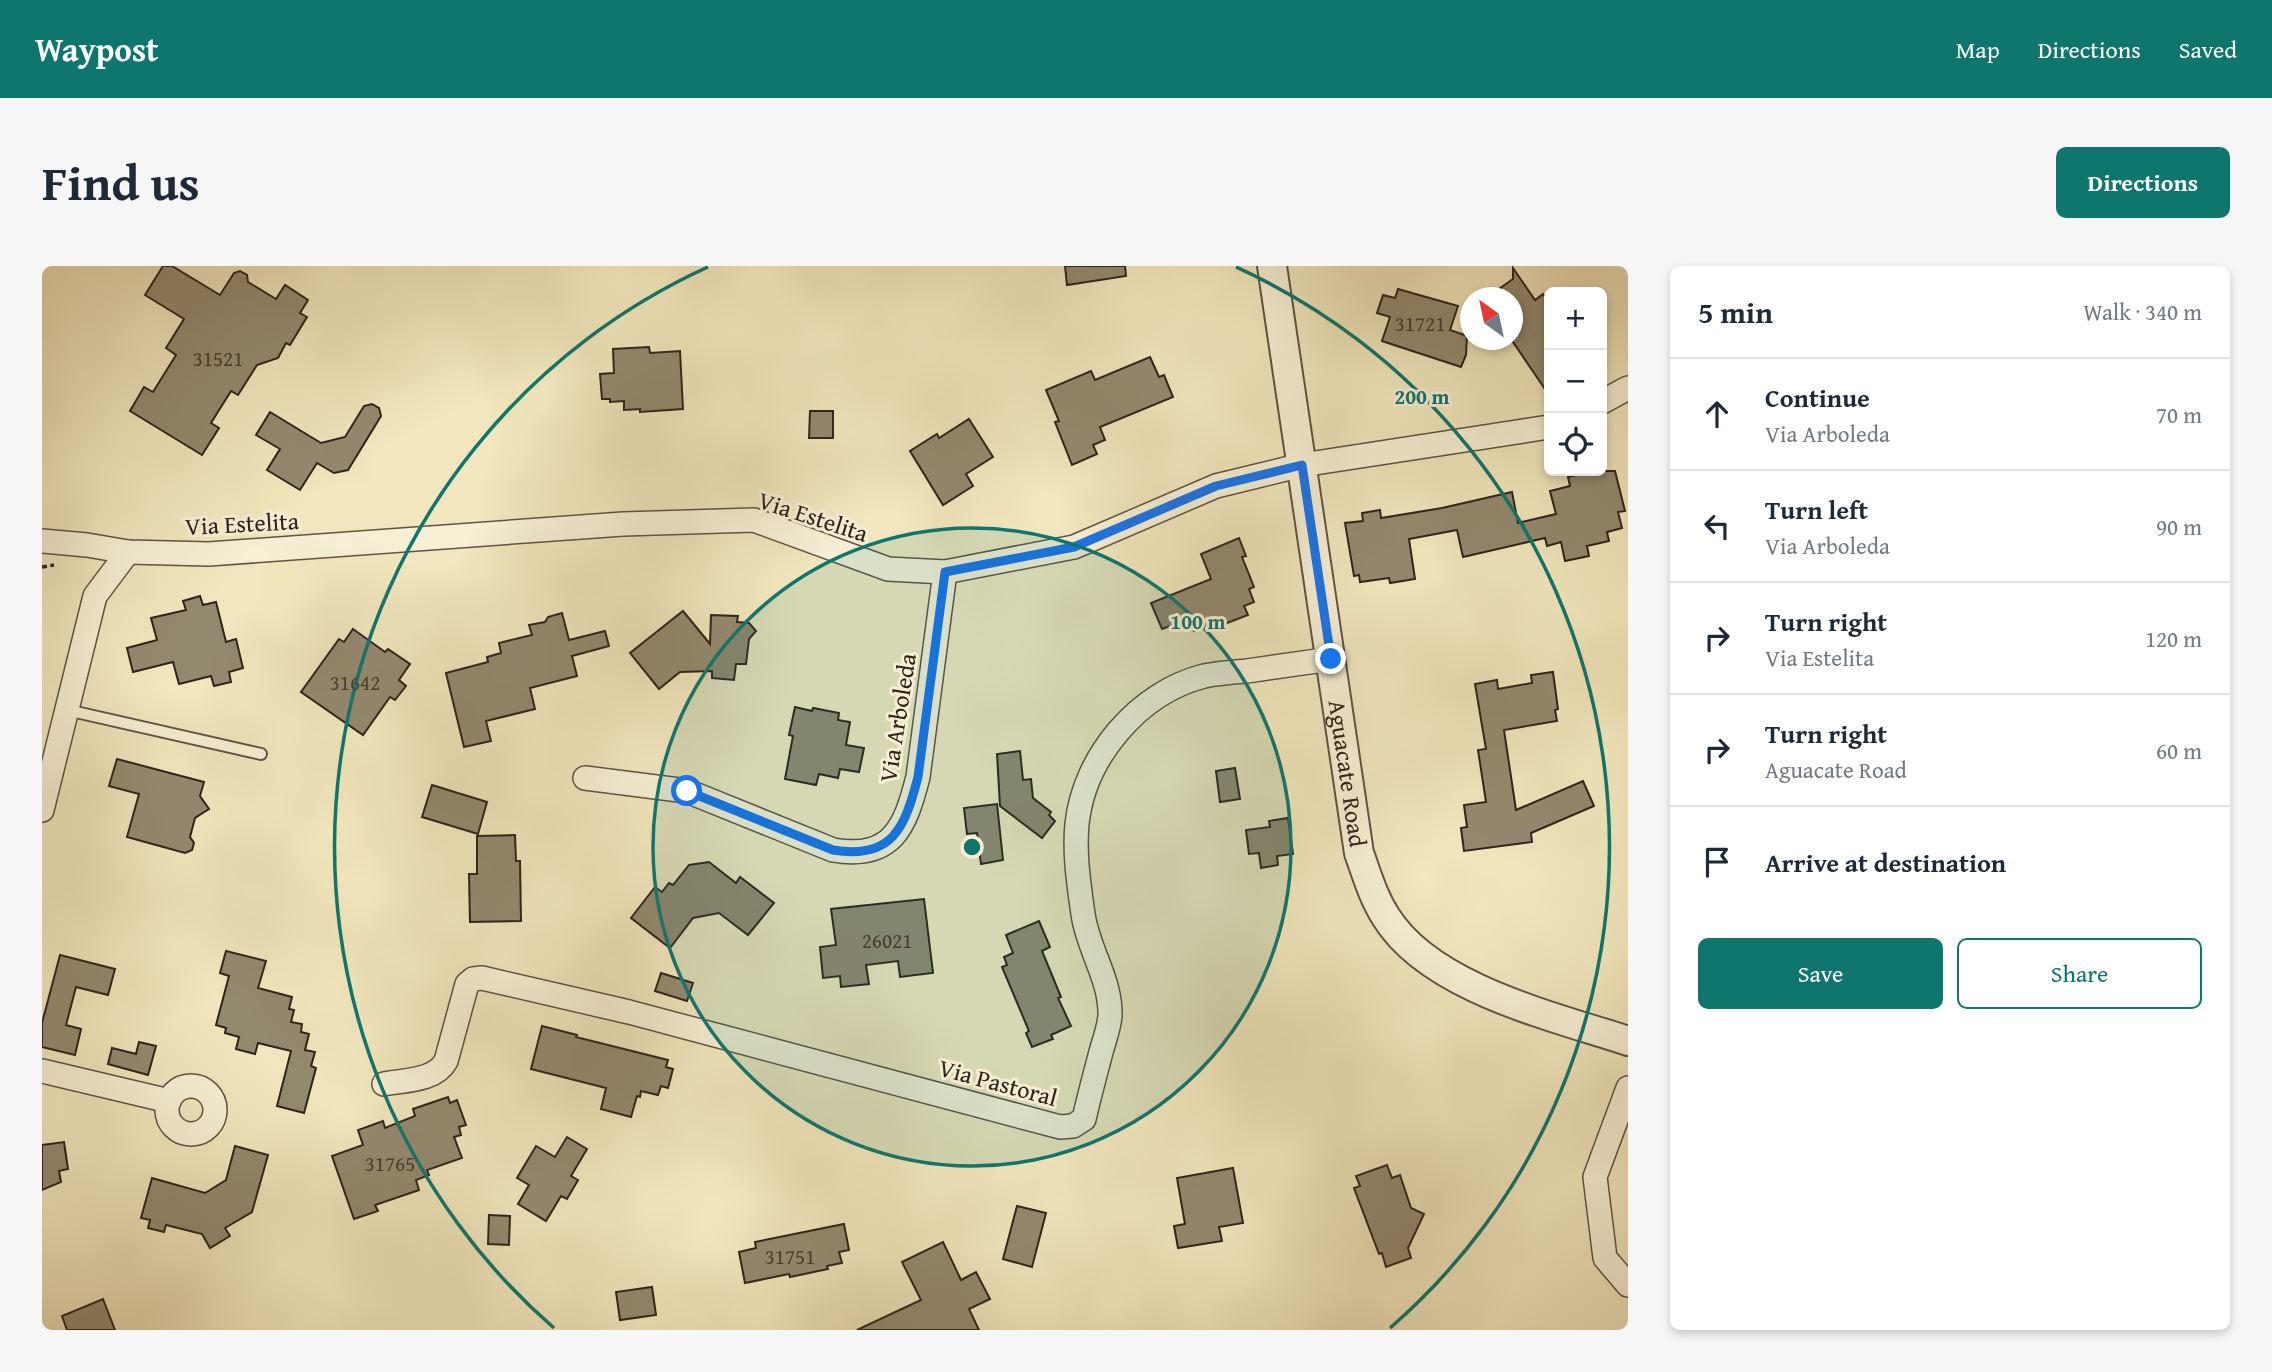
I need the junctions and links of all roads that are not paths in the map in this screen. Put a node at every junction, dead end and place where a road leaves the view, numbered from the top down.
1 (1272, 266) edge
2 (1628, 388) edge
3 (1607, 399) edge
4 (1544, 428) edge
5 (1302, 465) junction
6 (42, 541) edge
7 (128, 552) junction
8 (945, 572) junction
9 (1331, 659) junction
10 (66, 710) junction
11 (261, 754) dead end
12 (585, 778) dead end
13 (42, 810) edge
14 (1628, 1041) edge
15 (42, 1071) edge
16 (384, 1084) dead end
17 (1628, 1088) edge
18 (169, 1101) dead end
19 (1628, 1285) edge

1 - 5 street, Aguacate Road
2 - 3 street
4 - 5 street, Via Estelita
5 - 8 street, Via Estelita
5 - 9 street, Aguacate Road
6 - 7 street, Via Estelita
7 - 8 street, Via Estelita
7 - 10 street
8 - 12 street, Via Arboleda
9 - 14 street, Aguacate Road
9 - 16 street, Via Pastoral
10 - 11 lane
10 - 13 street
15 - 18 street
17 - 19 street

